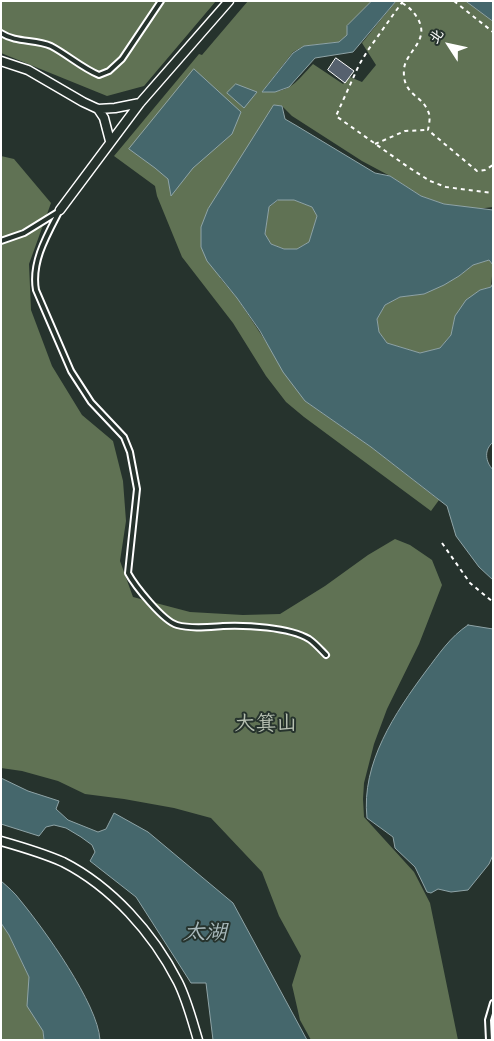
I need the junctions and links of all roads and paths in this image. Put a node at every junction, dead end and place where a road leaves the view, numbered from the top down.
1 (161, 1) edge
2 (229, 1) edge
3 (454, 1) edge
4 (403, 2) edge
5 (493, 32) edge
6 (1, 33) edge
7 (1, 61) edge
8 (140, 103) junction
9 (98, 109) junction
10 (428, 130) junction
11 (110, 141) junction
12 (375, 144) junction
13 (493, 165) edge
14 (493, 193) edge
15 (60, 210) junction
16 (1, 241) edge
17 (442, 543) dead end
18 (493, 602) edge
19 (326, 655) dead end
20 (1, 841) edge
21 (493, 1003) edge
22 (198, 1040) edge
23 (489, 1040) edge

1 - 6 lane
2 - 8 street
3 - 5 path
4 - 10 path
4 - 12 path
7 - 9 street
8 - 9 street
8 - 11 street
9 - 11 street
10 - 12 path
10 - 13 path
11 - 15 street
12 - 14 path
15 - 16 lane
15 - 19 lane
17 - 18 path
20 - 22 street
21 - 23 lane

